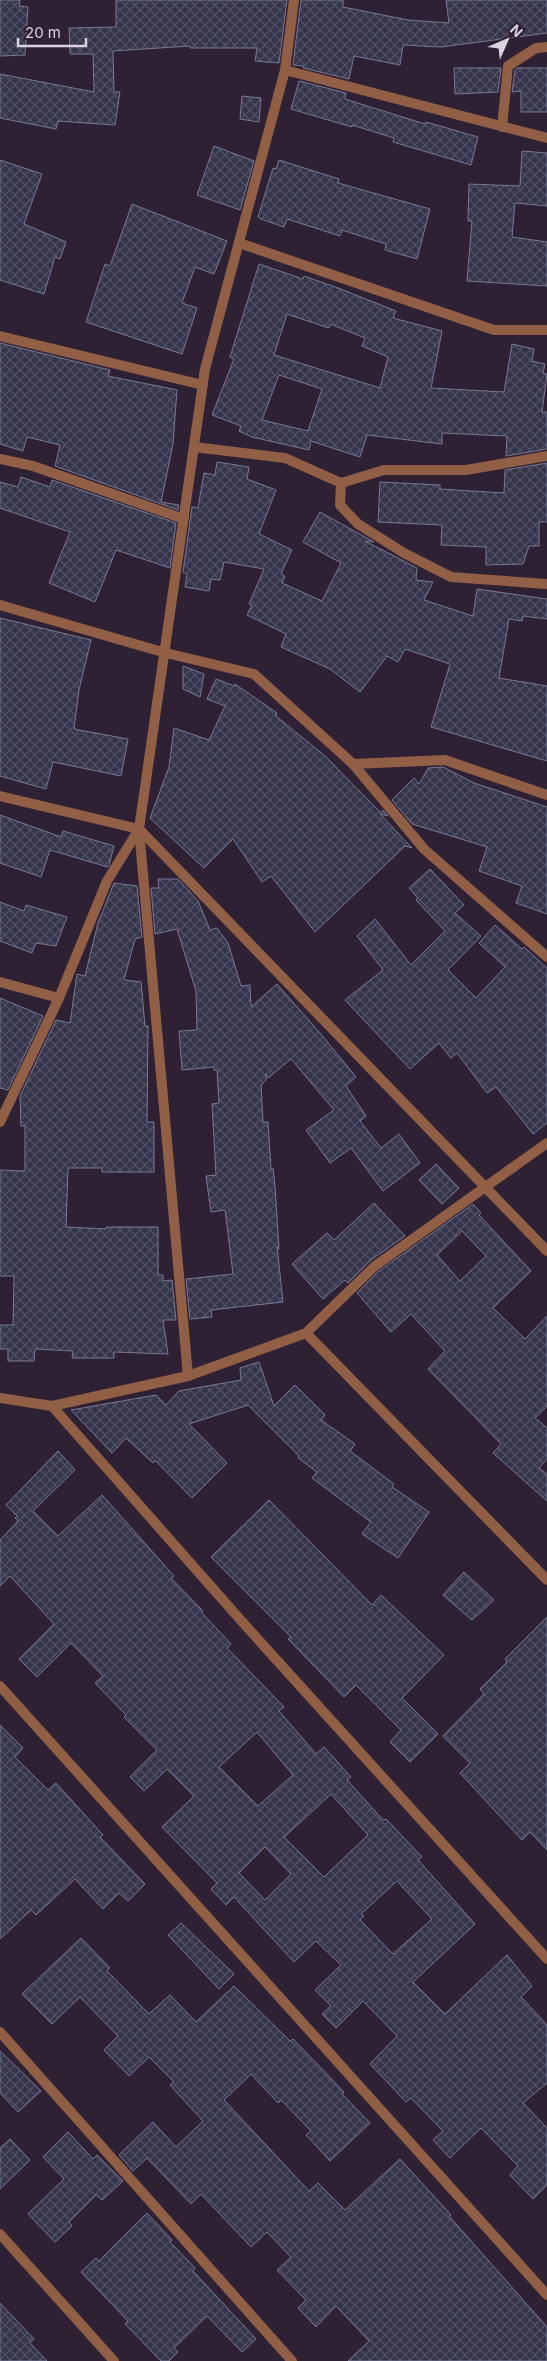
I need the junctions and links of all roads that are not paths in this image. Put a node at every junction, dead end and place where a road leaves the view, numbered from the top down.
1 (294, 0) edge
2 (547, 47) edge
3 (285, 70) junction
4 (502, 127) junction
5 (547, 138) edge
6 (239, 243) junction
7 (547, 330) edge
8 (0, 336) edge
9 (203, 385) junction
10 (194, 447) junction
11 (547, 456) edge
12 (0, 459) edge
13 (341, 483) junction
14 (184, 519) junction
15 (547, 584) edge
16 (0, 605) edge
17 (166, 653) junction
18 (353, 764) junction
19 (547, 795) edge
20 (0, 796) edge
21 (139, 829) junction
22 (547, 957) edge
23 (0, 982) edge
24 (59, 998) junction
25 (0, 1122) edge
26 (547, 1143) edge
27 (485, 1186) junction
28 (547, 1251) edge
29 (306, 1334) junction
30 (188, 1376) junction
31 (0, 1398) edge
32 (52, 1406) junction
33 (547, 1580) edge
34 (0, 1686) edge
35 (547, 1960) edge
36 (0, 2032) edge
37 (0, 2234) edge
38 (547, 2295) edge
39 (114, 2361) edge
40 (292, 2361) edge

1 - 3 street
2 - 4 street
3 - 4 street
3 - 6 street
4 - 5 street
6 - 7 street
6 - 9 street
8 - 9 street
9 - 10 street
10 - 13 street
10 - 14 street
11 - 13 street
12 - 14 street
13 - 15 street
14 - 17 street
16 - 17 street
17 - 18 street
17 - 21 street
18 - 19 street
18 - 22 street
20 - 21 street
21 - 24 street
21 - 27 street
21 - 30 street
23 - 24 street
24 - 25 street
26 - 27 street
27 - 28 street
27 - 29 street
29 - 30 street
29 - 33 street
30 - 32 street
31 - 32 street
32 - 35 street
34 - 38 street
36 - 40 street
37 - 39 street

